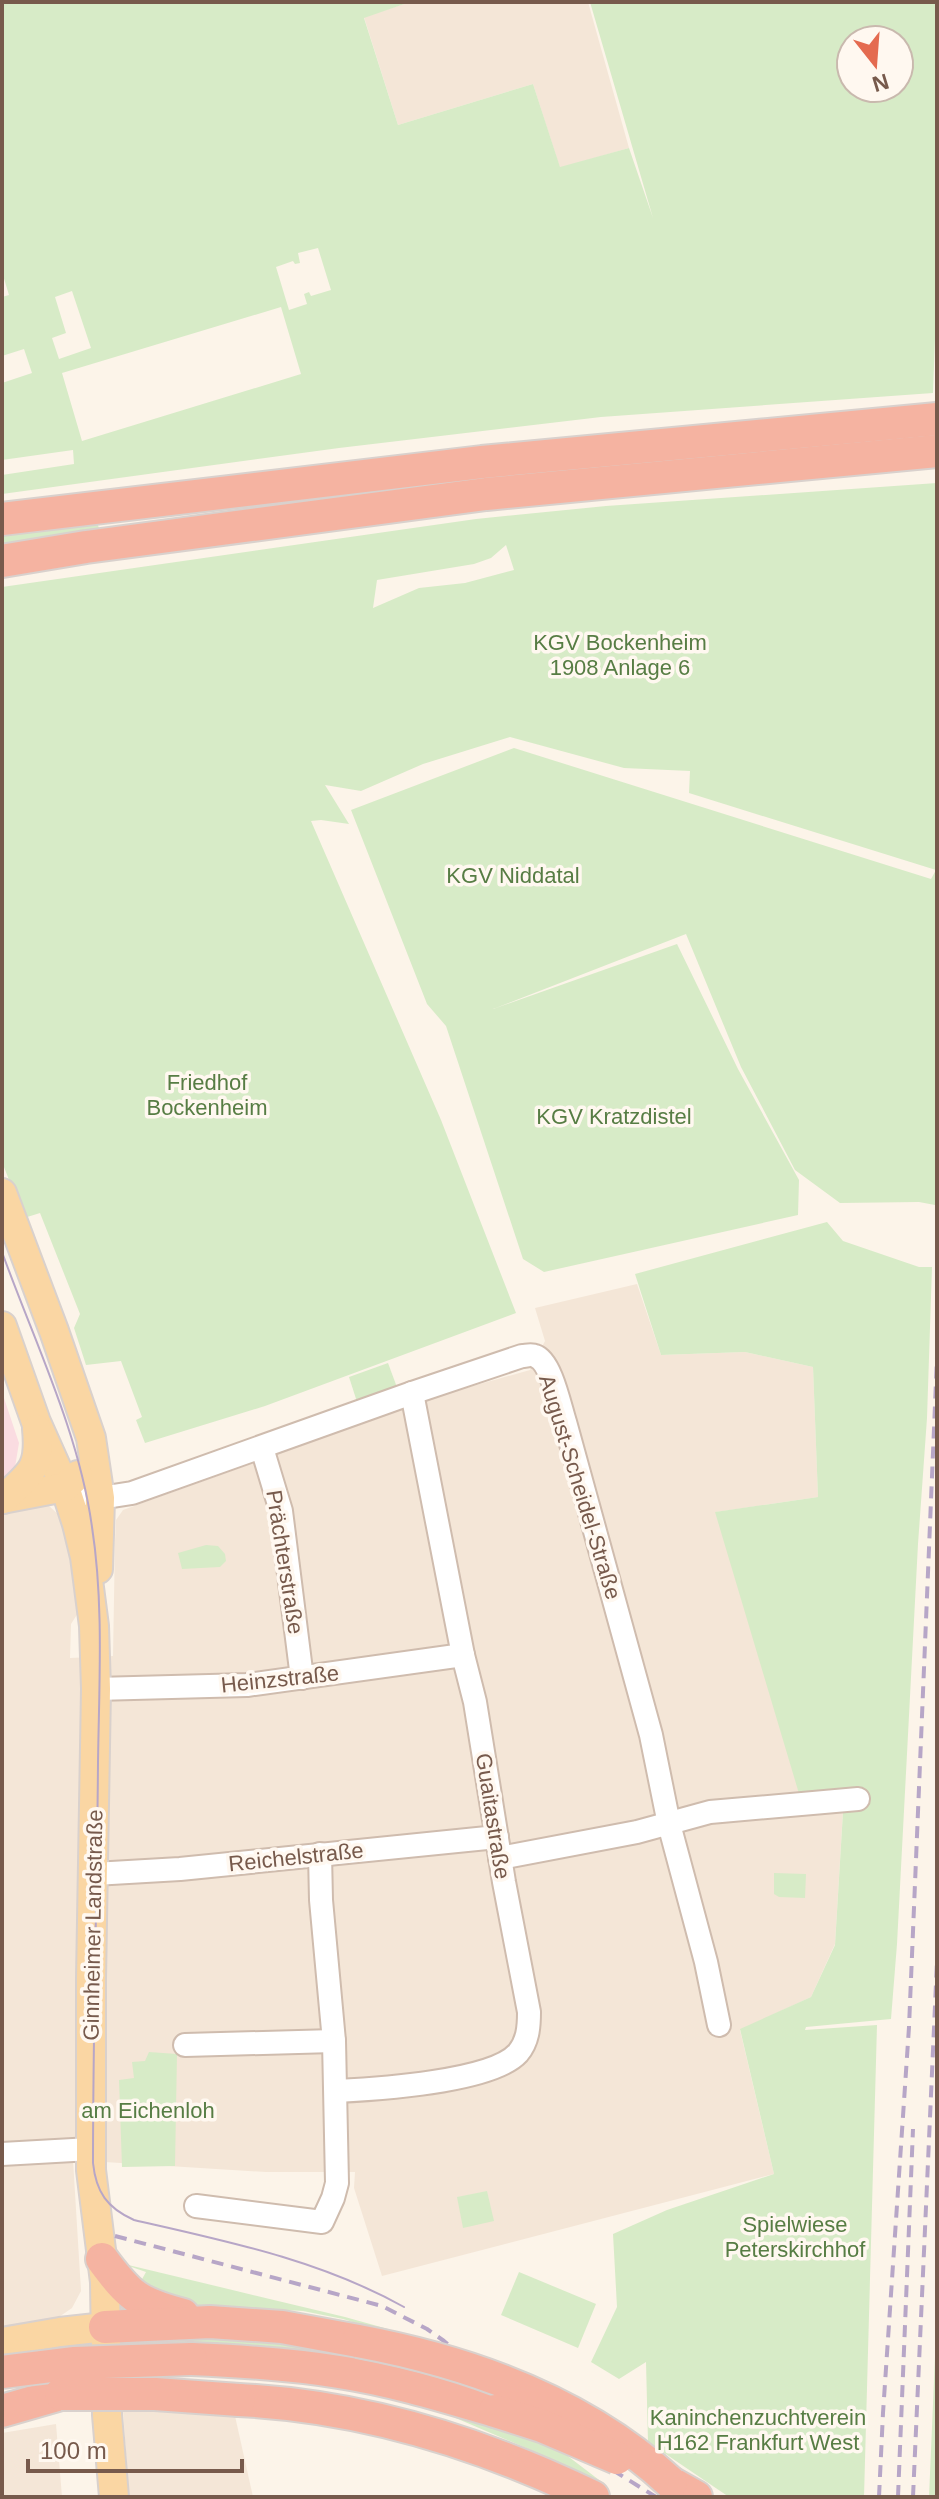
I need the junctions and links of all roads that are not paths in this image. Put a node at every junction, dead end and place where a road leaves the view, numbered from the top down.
1 (937, 419) edge
2 (937, 451) edge
3 (2, 519) edge
4 (2, 561) edge
5 (5, 1206) edge
6 (2, 1326) edge
7 (412, 1393) junction
8 (36, 1422) junction
9 (91, 1438) junction
10 (262, 1448) junction
11 (65, 1487) junction
12 (100, 1498) junction
13 (3, 1499) edge
14 (94, 1626) junction
15 (463, 1655) junction
16 (302, 1678) junction
17 (96, 1689) junction
18 (858, 1799) dead end
19 (669, 1824) junction
20 (499, 1848) junction
21 (320, 1854) junction
22 (94, 1874) junction
23 (719, 2025) dead end
24 (334, 2041) junction
25 (185, 2045) dead end
26 (337, 2091) junction
27 (91, 2149) junction
28 (2, 2154) edge
29 (196, 2206) dead end
30 (98, 2272) junction
31 (210, 2322) junction
32 (60, 2332) junction
33 (103, 2332) junction
34 (2, 2342) edge
35 (2, 2372) edge
36 (61, 2394) junction
37 (2, 2397) edge
38 (2, 2411) edge
39 (683, 2490) edge
40 (114, 2497) edge
41 (593, 2497) edge

1 - 3 highway
2 - 4 highway
5 - 9 main road, Ginnheimer Landstraße
6 - 8 main road, Ginnheimer Landstraße
7 - 10 street, August-Scheidel-Straße
7 - 15 street, Guaitastraße
7 - 19 street, August-Scheidel-Straße
8 - 11 main road, Ginnheimer Landstraße
8 - 13 main road
9 - 11 main road
9 - 12 main road, Ginnheimer Landstraße
10 - 12 street, August-Scheidel-Straße
10 - 16 street, Prächterstraße
11 - 12 street, August-Scheidel-Straße
11 - 13 main road
11 - 14 main road, Ginnheimer Landstraße
12 - 14 main road, Ginnheimer Landstraße
14 - 17 main road, Ginnheimer Landstraße
15 - 16 street, Heinzstraße
15 - 20 street, Guaitastraße
16 - 17 street, Heinzstraße
17 - 22 main road, Ginnheimer Landstraße
18 - 19 street
19 - 20 street, Reichelstraße
19 - 23 street
20 - 21 street, Reichelstraße
20 - 26 street, Guaitastraße
21 - 22 street, Reichelstraße
21 - 24 street
22 - 27 main road, Ginnheimer Landstraße
24 - 25 street
24 - 26 street
26 - 29 street
27 - 28 street
27 - 30 main road, Ginnheimer Landstraße
30 - 31 highway
30 - 32 main road
30 - 33 main road, Ginnheimer Landstraße
31 - 33 highway
31 - 39 highway, bridge
32 - 33 main road
32 - 34 main road
33 - 40 main road, Ginnheimer Landstraße
35 - 39 highway, bridge
36 - 37 highway
36 - 38 highway
36 - 41 highway, bridge

